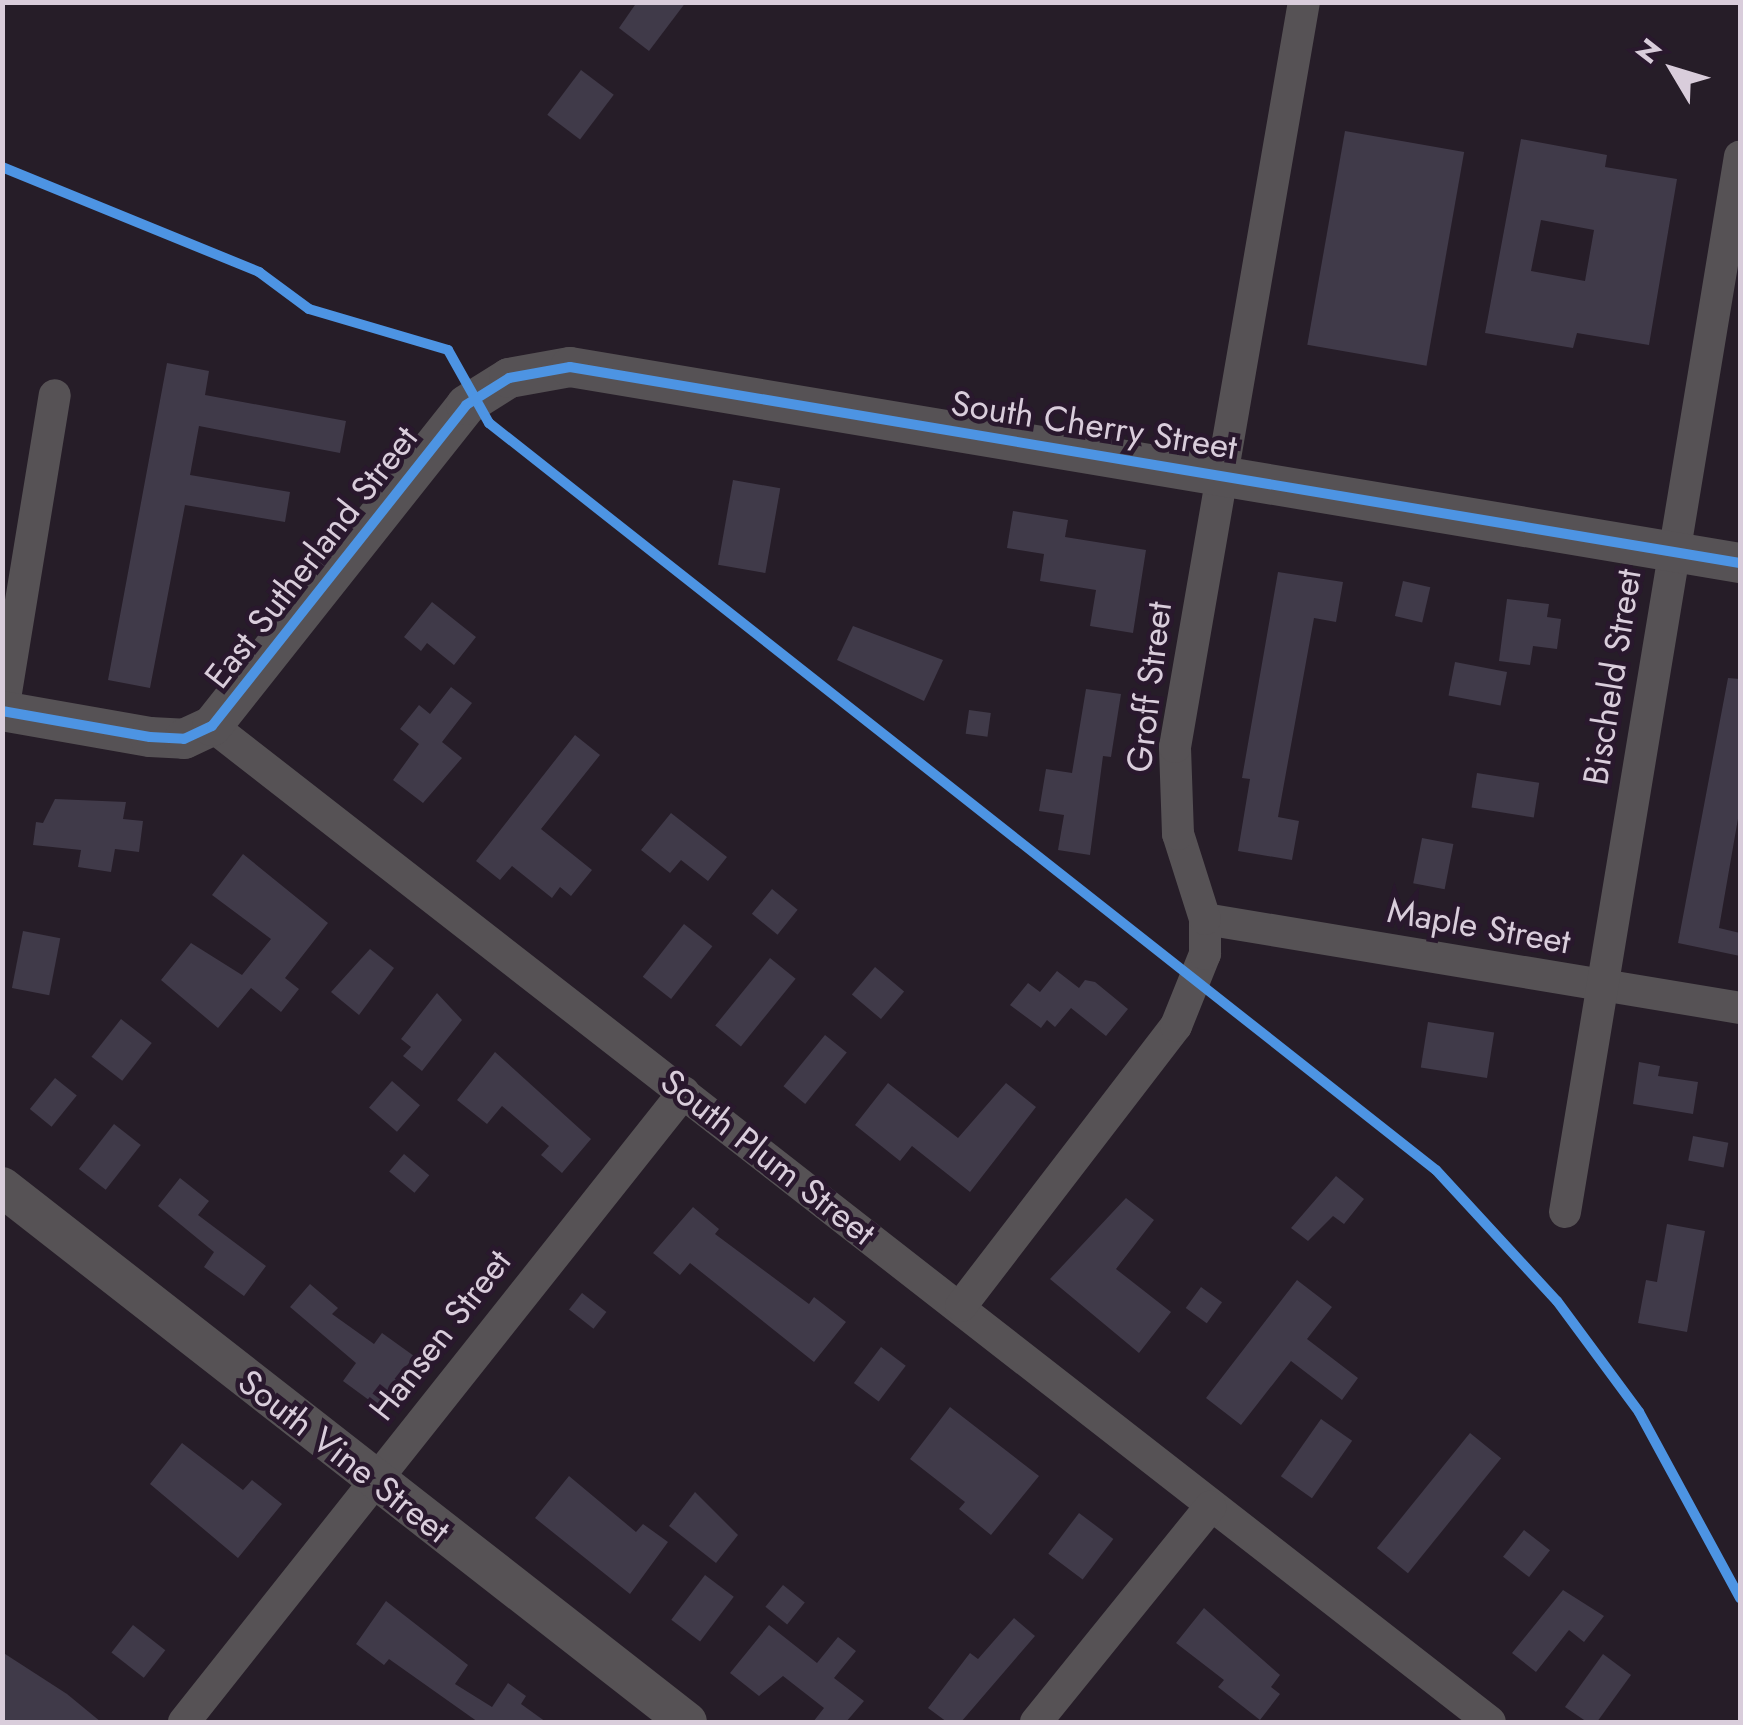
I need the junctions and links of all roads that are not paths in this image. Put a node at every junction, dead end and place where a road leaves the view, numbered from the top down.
1 (1304, 2) edge
2 (1740, 156) edge
3 (55, 395) dead end
4 (453, 422) joint
5 (1221, 473) junction
6 (1674, 552) junction
7 (1740, 563) edge
8 (3, 711) edge
9 (212, 726) junction
10 (1205, 919) junction
11 (1602, 988) junction
12 (1740, 1008) edge
13 (684, 1092) junction
14 (2, 1188) edge
15 (1566, 1212) dead end
16 (961, 1306) junction
17 (376, 1480) junction
18 (1210, 1507) junction
19 (184, 1722) edge
20 (687, 1722) edge
21 (1036, 1722) edge
22 (1490, 1722) edge

1 - 5 street, Groff Street
2 - 6 street, Bischeld Street
3 - 8 street
4 - 5 street, South Cherry Street
4 - 9 street, East Sutherland Street
5 - 6 street, South Cherry Street
5 - 10 street, Groff Street
6 - 7 street, South Cherry Street
6 - 11 street, Bischeld Street
8 - 9 street
9 - 13 street, South Plum Street
10 - 11 street, Maple Street
10 - 16 street, Groff Street
11 - 12 street, Maple Street
11 - 15 street, Bischeld Street
13 - 16 street, South Plum Street
13 - 17 street, Hansen Street
14 - 17 street, South Vine Street
16 - 18 street, South Plum Street
17 - 19 street, Hansen Street
17 - 20 street, South Vine Street
18 - 21 street
18 - 22 street, South Plum Street

